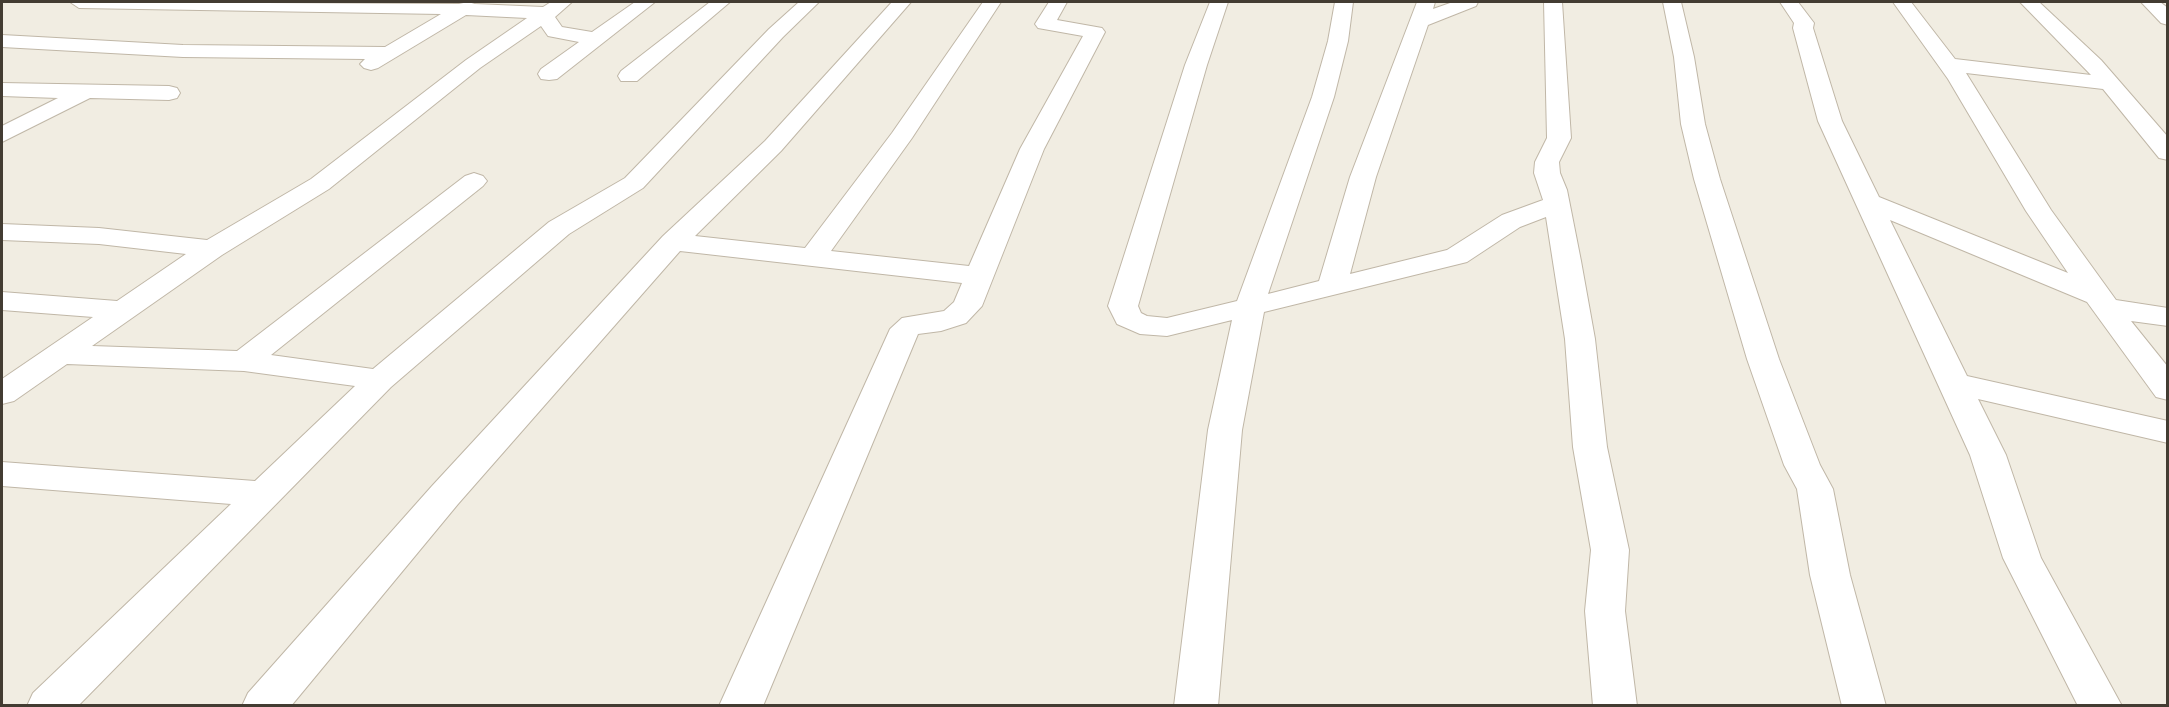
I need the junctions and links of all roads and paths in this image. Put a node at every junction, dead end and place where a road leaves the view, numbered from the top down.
1 (80, 2) edge
2 (646, 2) edge
3 (721, 2) edge
4 (810, 2) edge
5 (902, 2) edge
6 (992, 2) edge
7 (1058, 2) edge
8 (1219, 2) edge
9 (1344, 2) edge
10 (1469, 2) edge
11 (1553, 2) edge
12 (1672, 2) edge
13 (1789, 2) edge
14 (1902, 2) edge
15 (2029, 2) edge
16 (2150, 2) edge
17 (377, 4) edge
18 (470, 5) edge
19 (552, 10) edge
20 (1422, 12) edge
21 (2168, 19) edge
22 (596, 39) junction
23 (2, 41) edge
24 (390, 53) junction
25 (1948, 65) junction
26 (365, 68) dead end
27 (549, 74) dead end
28 (629, 76) dead end
29 (2109, 83) junction
30 (2, 90) edge
31 (86, 92) junction
32 (169, 93) dead end
33 (2, 135) edge
34 (2168, 153) edge
35 (474, 181) dead end
36 (1866, 201) junction
37 (1556, 204) junction
38 (2, 232) edge
39 (673, 242) junction
40 (212, 249) junction
41 (813, 257) junction
42 (978, 276) junction
43 (1332, 287) junction
44 (2, 302) edge
45 (2102, 302) junction
46 (1250, 306) junction
47 (121, 310) junction
48 (2168, 317) edge
49 (244, 361) junction
50 (45, 363) junction
51 (2, 371) edge
52 (380, 380) junction
53 (1953, 382) junction
54 (2168, 390) edge
55 (2, 393) edge
56 (2168, 432) edge
57 (2, 474) edge
58 (262, 494) junction
59 (49, 705) edge
60 (264, 705) edge
61 (741, 705) edge
62 (1196, 705) edge
63 (1615, 705) edge
64 (1864, 705) edge
65 (2100, 705) edge

1 - 17 street
2 - 22 street
3 - 28 street
4 - 52 street
5 - 39 street
6 - 41 street
7 - 42 street
8 - 46 street
9 - 46 street
10 - 20 street
11 - 37 street
12 - 64 street
13 - 36 street
14 - 25 street
15 - 29 street
16 - 21 street
17 - 18 street
18 - 19 street
18 - 24 street
19 - 22 street
19 - 40 street
20 - 43 street
22 - 27 street
23 - 24 street
24 - 26 street
25 - 29 street
25 - 45 street
29 - 34 street
30 - 31 street
31 - 32 street
31 - 33 street
35 - 49 street
36 - 45 street
36 - 53 street
37 - 43 street
37 - 63 street
38 - 40 street
39 - 41 street
39 - 60 street
40 - 47 street
41 - 42 street
42 - 61 street
43 - 46 street
44 - 47 street
45 - 48 street
45 - 54 street
46 - 62 street
47 - 50 street
49 - 50 street
49 - 52 street
50 - 51 street
50 - 55 street
52 - 58 street
53 - 56 street
53 - 65 street
57 - 58 street
58 - 59 street

